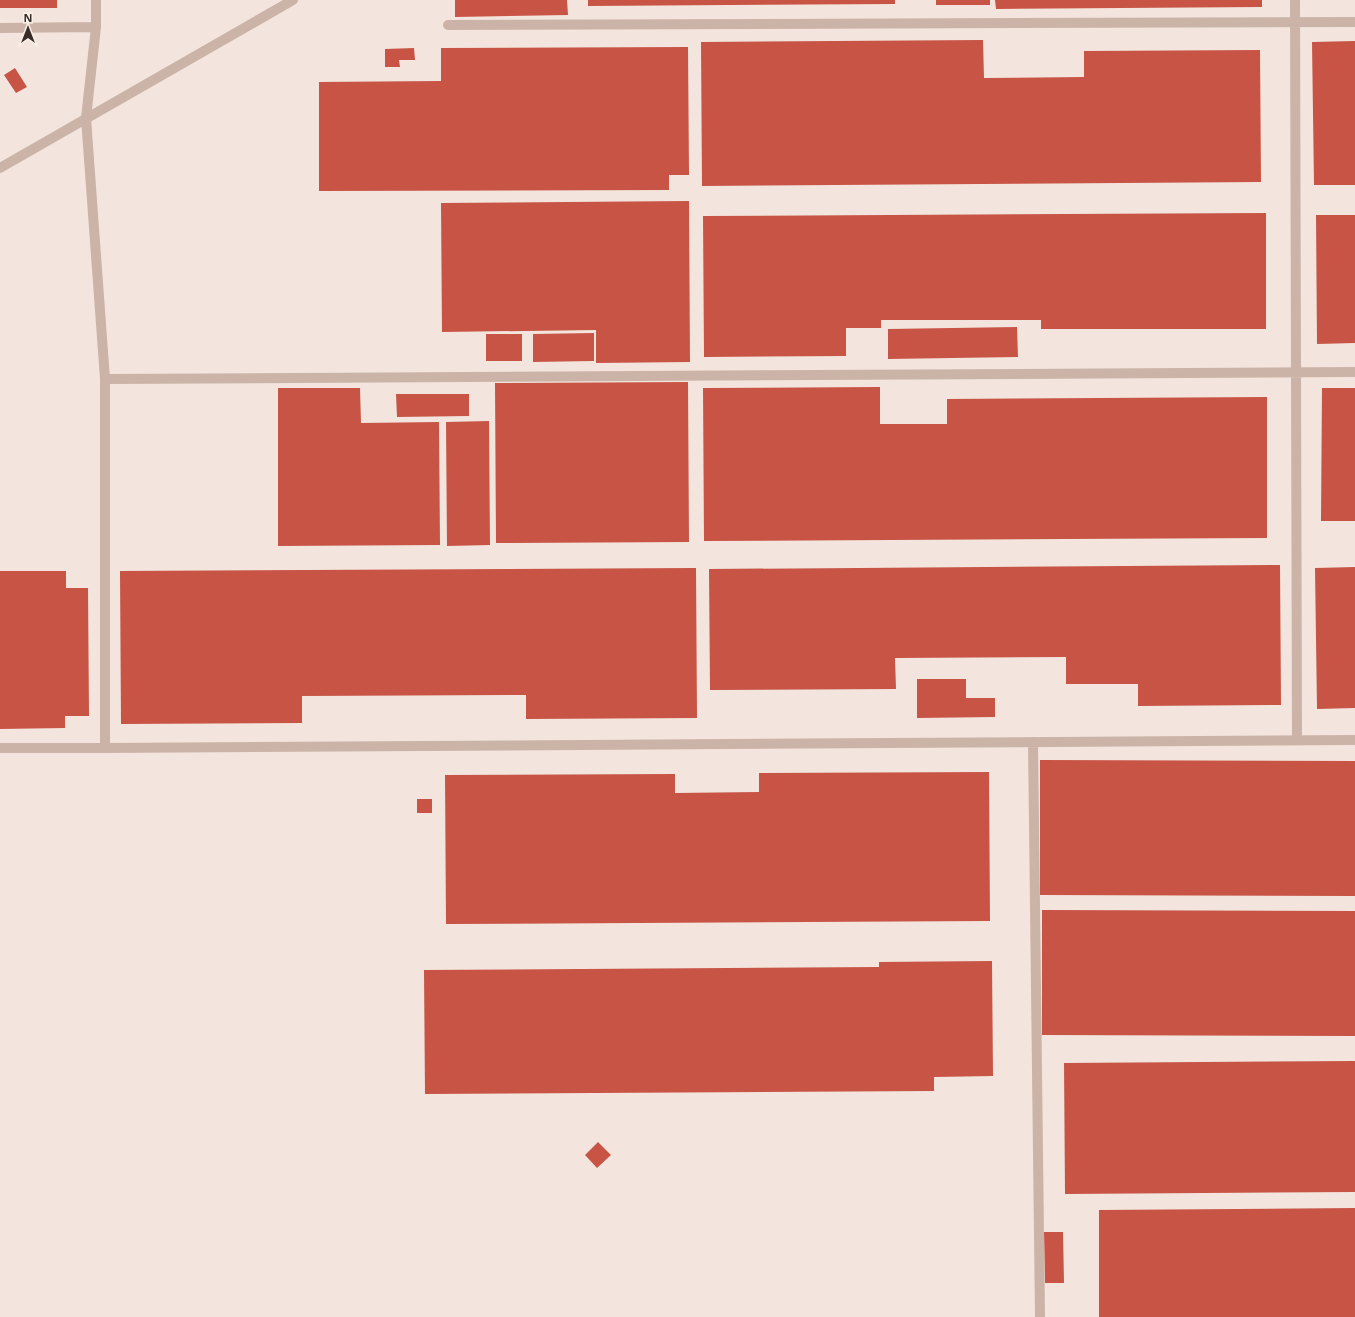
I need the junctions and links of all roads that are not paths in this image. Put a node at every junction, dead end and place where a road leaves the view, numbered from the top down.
1 (96, 0) edge
2 (293, 0) edge
3 (1295, 0) edge
4 (1295, 22) junction
5 (1355, 22) edge
6 (448, 26) dead end
7 (96, 27) junction
8 (0, 28) edge
9 (86, 118) junction
10 (0, 168) edge
11 (1296, 372) junction
12 (1355, 372) edge
13 (106, 380) junction
14 (1298, 740) junction
15 (1355, 740) edge
16 (1033, 742) junction
17 (0, 748) edge
18 (106, 748) junction
19 (1040, 1317) edge

1 - 7 street
2 - 9 street
3 - 4 street
4 - 5 street
4 - 6 street
4 - 11 street
7 - 8 street
7 - 9 street
9 - 10 street
9 - 13 street
11 - 12 street
11 - 13 street
11 - 14 street
13 - 18 street
14 - 15 street
14 - 16 street
16 - 18 street
16 - 19 street
17 - 18 street

